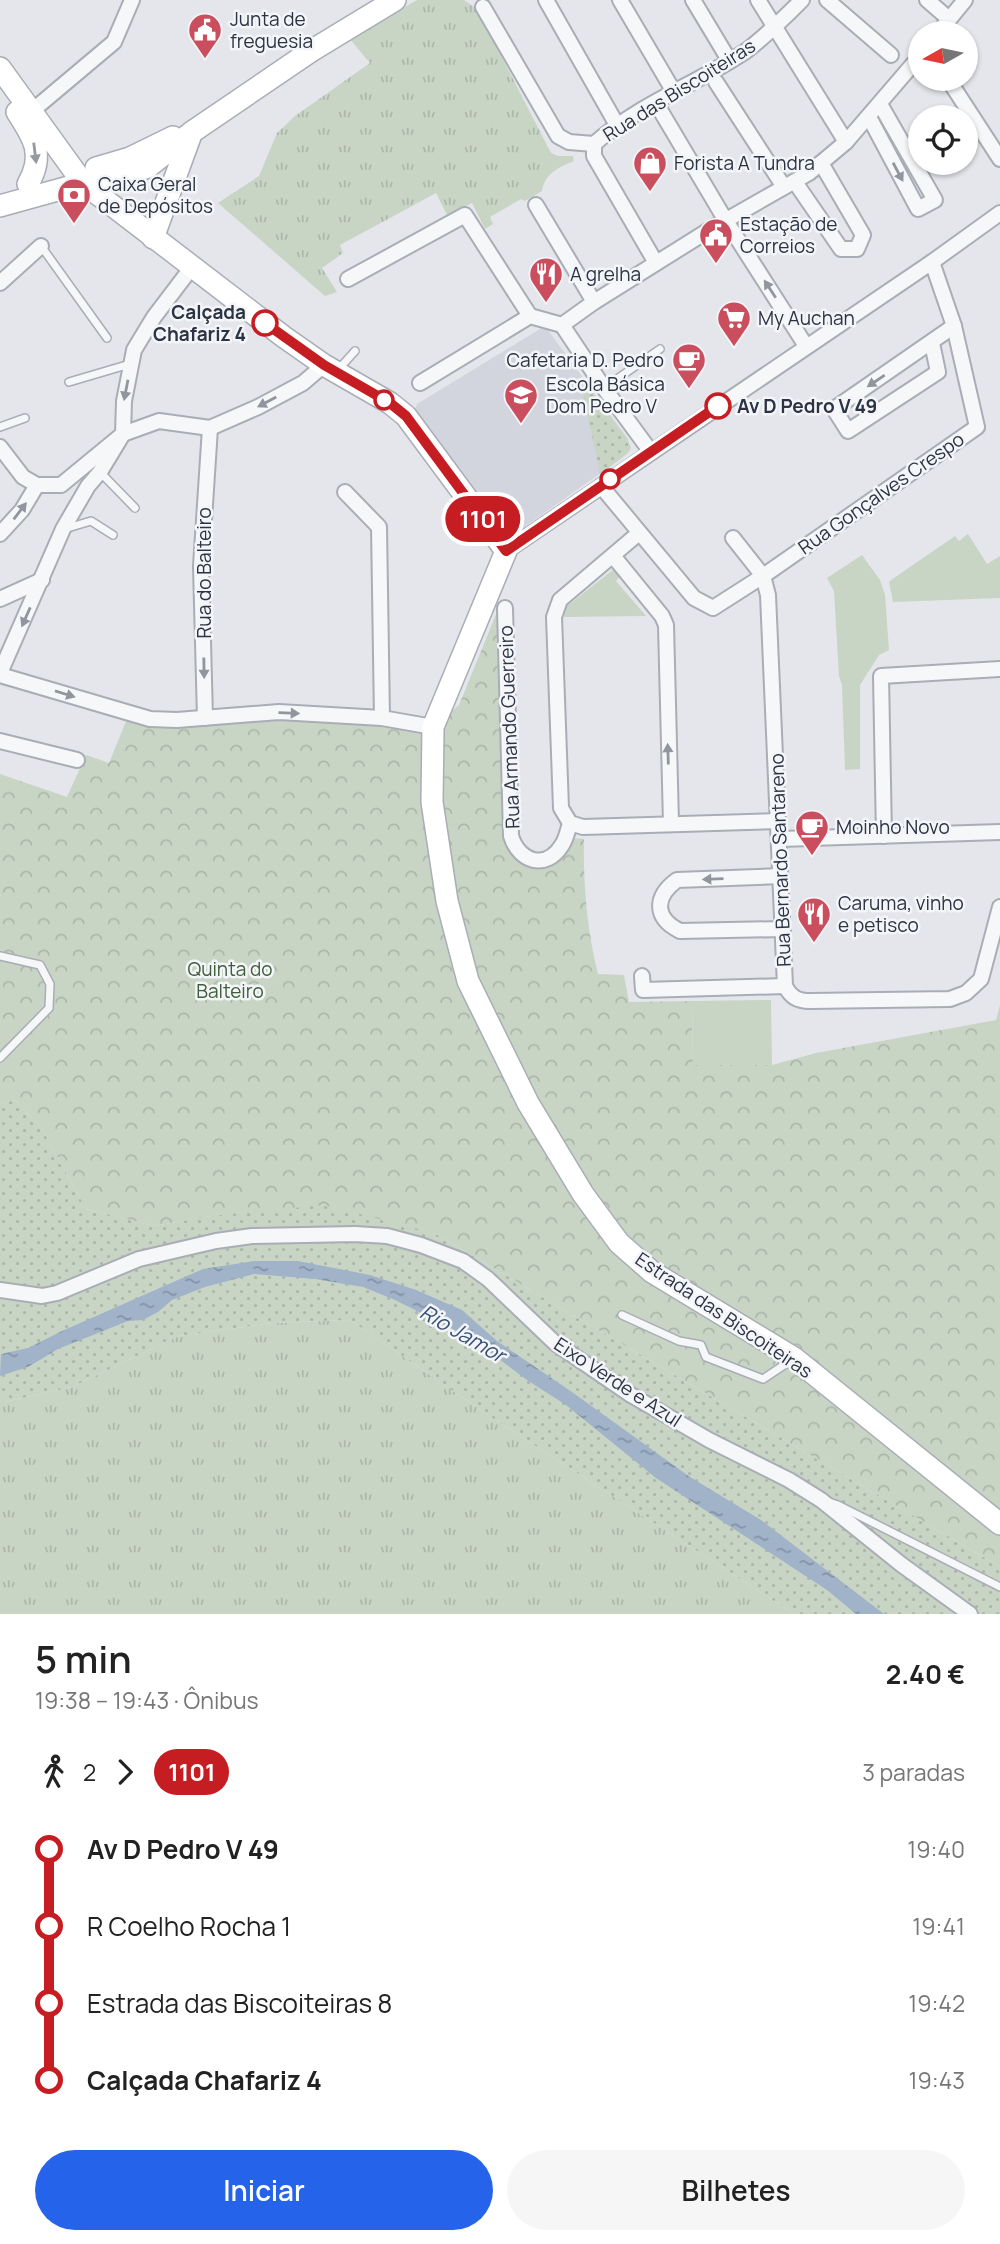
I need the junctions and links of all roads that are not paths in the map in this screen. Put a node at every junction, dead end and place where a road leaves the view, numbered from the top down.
1 (132, 0) edge
2 (395, 0) edge
3 (545, 0) edge
4 (620, 0) edge
5 (693, 0) edge
6 (758, 0) edge
7 (802, 0) edge
8 (827, 0) edge
9 (927, 0) edge
10 (965, 0) edge
11 (483, 7) dead end
12 (949, 19) joint
13 (774, 29) junction
14 (891, 55) dead end
15 (729, 60) junction
16 (908, 70) edge
17 (4, 72) edge
18 (716, 82) dead end
19 (956, 91) edge
20 (674, 92) junction
21 (656, 103) junction
22 (880, 104) junction
23 (32, 111) junction
24 (869, 117) junction
25 (617, 125) junction
26 (192, 132) junction
27 (846, 142) junction
28 (594, 144) junction
29 (1000, 159) edge
30 (821, 163) junction
31 (79, 178) junction
32 (28, 184) junction
33 (789, 185) junction
34 (0, 192) edge
35 (536, 205) dead end
36 (0, 206) edge
37 (1000, 213) edge
38 (726, 221) junction
39 (153, 238) junction
40 (41, 246) joint
41 (932, 262) junction
42 (656, 263) junction
43 (191, 267) junction
44 (348, 279) dead end
45 (0, 283) edge
46 (594, 302) junction
47 (530, 316) junction
48 (562, 325) junction
49 (954, 326) junction
50 (107, 338) dead end
51 (932, 343) junction
52 (806, 346) junction
53 (660, 349) dead end
54 (355, 351) dead end
55 (131, 364) junction
56 (330, 368) junction
57 (69, 382) dead end
58 (420, 383) dead end
59 (604, 388) junction
60 (25, 418) dead end
61 (0, 427) edge
62 (210, 428) junction
63 (123, 434) junction
64 (0, 447) edge
65 (651, 452) junction
66 (100, 472) junction
67 (37, 485) junction
68 (601, 486) junction
69 (345, 492) dead end
70 (135, 508) dead end
71 (63, 529) junction
72 (639, 533) junction
73 (0, 534) edge
74 (113, 535) dead end
75 (733, 538) dead end
76 (506, 551) junction
77 (614, 556) junction
78 (763, 576) junction
79 (42, 580) junction
80 (0, 599) edge
81 (505, 608) dead end
82 (1000, 669) edge
83 (0, 674) edge
84 (205, 718) junction
85 (382, 718) junction
86 (433, 727) junction
87 (0, 741) edge
88 (77, 760) dead end
89 (779, 821) junction
90 (570, 823) junction
91 (671, 823) junction
92 (1000, 832) edge
93 (884, 836) junction
94 (780, 839) junction
95 (781, 876) junction
96 (1000, 907) edge
97 (783, 929) junction
98 (0, 956) edge
99 (642, 976) dead end
100 (785, 986) junction
101 (0, 1058) edge
102 (0, 1290) edge
103 (622, 1315) dead end
104 (794, 1358) junction
105 (821, 1500) junction
106 (1000, 1524) edge
107 (1000, 1587) edge
108 (970, 1614) edge

1 - 23 street
2 - 26 street
3 - 25 street
4 - 20 street
5 - 15 street
6 - 13 street
7 - 13 street, Rua das Biscoiteiras
8 - 14 street
9 - 12 street
10 - 12 street
11 - 28 street
13 - 15 street, Rua das Biscoiteiras
13 - 27 street
15 - 20 street, Rua das Biscoiteiras
16 - 22 street
17 - 23 street
17 -> 32 street
18 - 33 street
19 - 29 street
20 - 21 street, Rua das Biscoiteiras
21 - 25 street, Rua das Biscoiteiras
21 - 38 street
22 - 24 street
24 -> 22 street
23 - 31 street
24 - 27 street
25 - 28 street, Rua das Biscoiteiras
26 - 31 street
26 - 39 street
27 - 30 street
28 - 42 street, Rua das Biscoiteiras
30 - 33 street
30 - 33 street
31 - 32 street
31 - 36 street
31 - 39 street
32 - 34 street
33 - 38 street
35 - 46 street
37 - 41 street
38 - 42 street
52 -> 38 street
39 - 43 street
40 - 45 street
40 - 50 lane
41 - 49 street, Rua Gonçalves Crespo
41 - 52 street
42 - 46 street
43 - 55 street
43 - 56 street
44 - 47 street
46 - 48 street
47 - 48 street
47 - 58 street
48 - 59 street
49 - 51 street
49 - 78 street, Rua Gonçalves Crespo
51 -> 51 street
52 - 65 street
53 - 59 lane
54 - 56 lane
55 - 57 lane
55 -> 63 street
56 -> 62 street
56 - 76 street
59 - 65 street
60 - 61 lane
62 - 63 street
62 -> 84 street, Rua do Balteiro
63 - 66 street
63 - 67 street
64 - 67 street
65 - 68 street
66 - 70 lane
66 - 71 street
73 -> 67 street
68 - 72 street
68 - 76 street
69 - 85 street
71 - 74 lane
71 - 79 street
72 - 77 street
72 - 78 street, Rua Gonçalves Crespo
75 - 78 street
76 - 86 street, Estrada das Biscoiteiras
77 - 90 street
91 -> 77 street
78 - 89 street, Rua Bernardo Santareno
79 - 80 street
79 -> 83 street
81 - 90 street, Rua Armando Guerreiro
82 - 93 street
83 -> 84 street
84 -> 85 street
85 - 86 street
86 - 104 street, Estrada das Biscoiteiras
87 - 88 street
89 - 91 street
89 - 94 street, Rua Bernardo Santareno
90 - 91 street
92 - 93 street
93 - 94 street
94 - 95 street, Rua Bernardo Santareno
95 - 97 street, Rua Bernardo Santareno
95 -> 97 street
96 - 100 street, Rua Bernardo Santareno
97 - 100 street, Rua Bernardo Santareno
98 - 101 lane
99 - 100 street
102 - 105 street, Eixo Verde e Azul
103 - 104 lane
104 - 106 street, Estrada das Biscoiteiras
105 - 107 lane
105 - 108 street, Eixo Verde e Azul

